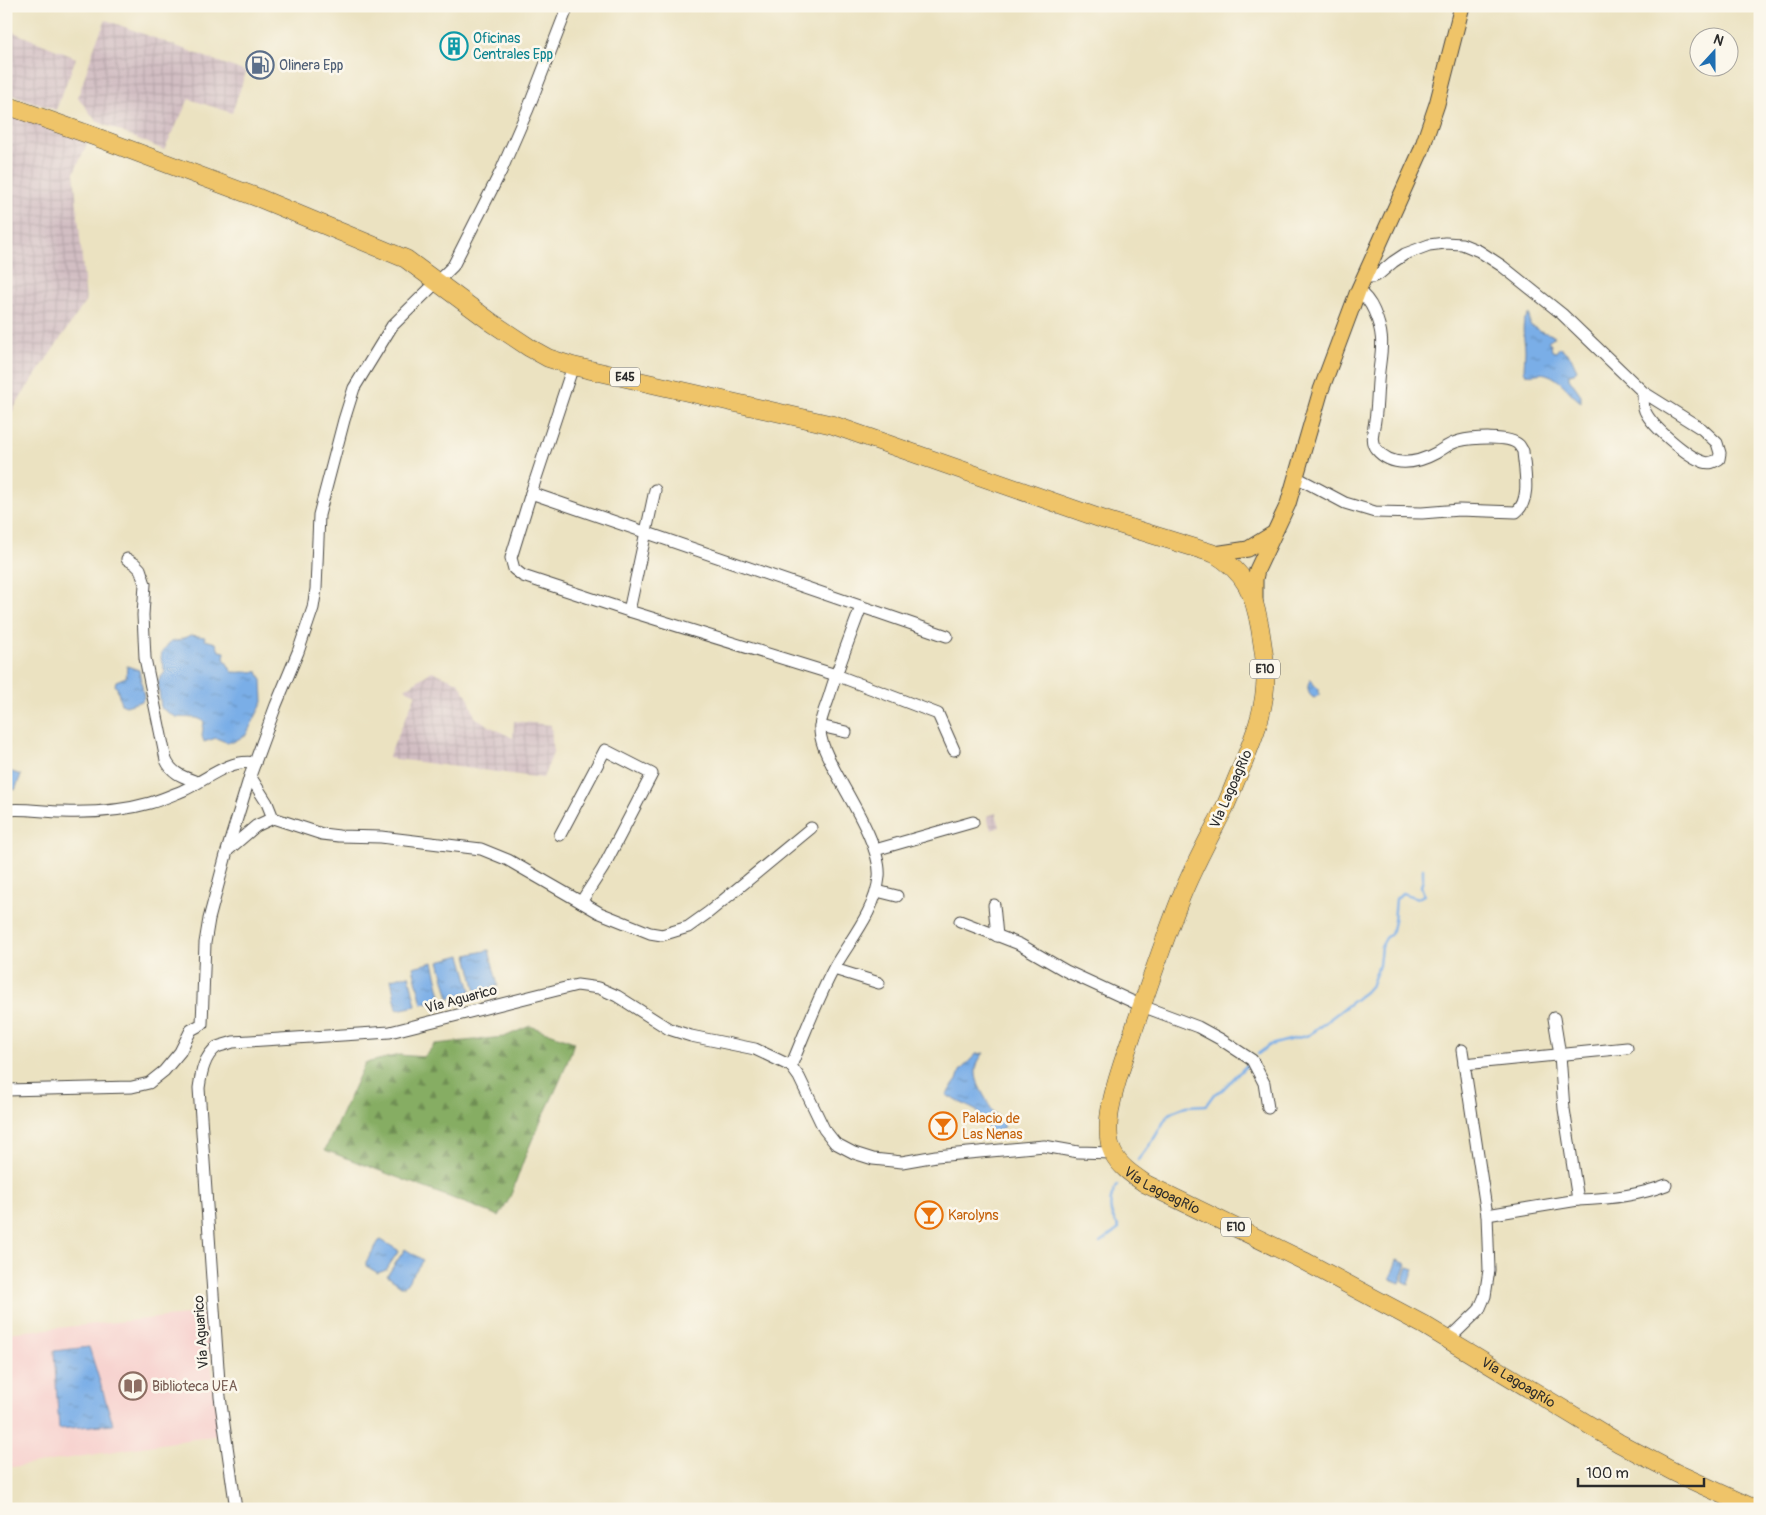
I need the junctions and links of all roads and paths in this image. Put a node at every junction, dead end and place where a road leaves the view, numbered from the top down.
1 (568, 6) edge
2 (1462, 6) edge
3 (6, 105) edge
4 (437, 282) junction
5 (1361, 284) junction
6 (573, 366) junction
7 (1643, 392) junction
8 (1296, 477) junction
9 (655, 490) dead end
10 (531, 493) junction
11 (647, 531) junction
12 (1273, 534) junction
13 (1215, 554) junction
14 (128, 560) dead end
15 (1255, 602) junction
16 (861, 607) junction
17 (628, 611) junction
18 (946, 636) dead end
19 (836, 675) junction
20 (820, 726) junction
21 (846, 732) dead end
22 (954, 750) dead end
23 (255, 763) junction
24 (250, 776) junction
25 (197, 782) junction
26 (6, 810) edge
27 (273, 818) junction
28 (973, 822) dead end
29 (811, 828) dead end
30 (560, 835) dead end
31 (875, 850) junction
32 (227, 852) junction
33 (876, 891) junction
34 (897, 896) dead end
35 (581, 902) junction
36 (994, 906) dead end
37 (960, 921) dead end
38 (997, 936) junction
39 (834, 969) junction
40 (879, 983) dead end
41 (1142, 1006) junction
42 (1554, 1018) dead end
43 (1626, 1048) dead end
44 (1462, 1050) dead end
45 (1560, 1055) junction
46 (1464, 1064) junction
47 (791, 1066) junction
48 (6, 1090) edge
49 (1268, 1108) dead end
50 (1113, 1153) junction
51 (1666, 1186) dead end
52 (1578, 1200) junction
53 (1487, 1215) junction
54 (1447, 1341) junction
55 (236, 1509) edge
56 (1755, 1509) edge

1 - 4 street
2 - 5 main road
3 - 4 highway, E45
4 - 6 highway, E45
4 - 23 street
5 - 7 street
5 - 8 main road
5 - 8 street
6 - 10 street
6 - 13 highway, E45
7 - 7 street
8 - 12 main road
9 - 11 street
10 - 11 street
10 - 17 street
11 - 16 street
11 - 17 street
12 - 13 main road
12 - 15 main road
13 - 15 highway, E45
14 - 25 street
15 - 41 highway, Vía LagoagRío / E10
16 - 18 street
16 - 19 street
17 - 19 street
19 - 20 street
19 - 22 street
20 - 21 street
20 - 31 street
23 - 24 street
23 - 25 street
24 - 27 street
24 - 32 street
25 - 26 street
27 - 32 street
27 - 35 street
28 - 31 street
29 - 35 street
30 - 35 street
31 - 33 street
32 - 48 street
33 - 34 street
33 - 39 street
36 - 38 street
37 - 38 street
38 - 41 street
39 - 40 street
39 - 47 street
41 - 49 street
41 - 50 highway, Vía LagoagRío / E10
42 - 45 street
43 - 45 street
44 - 46 street
45 - 46 street
45 - 52 street
46 - 53 street
47 - 50 street
47 - 55 street, Vía Aguarico
50 - 54 highway, Vía LagoagRío / E10
51 - 52 street
52 - 53 street
53 - 54 street
54 - 56 highway, Vía LagoagRío / E10

